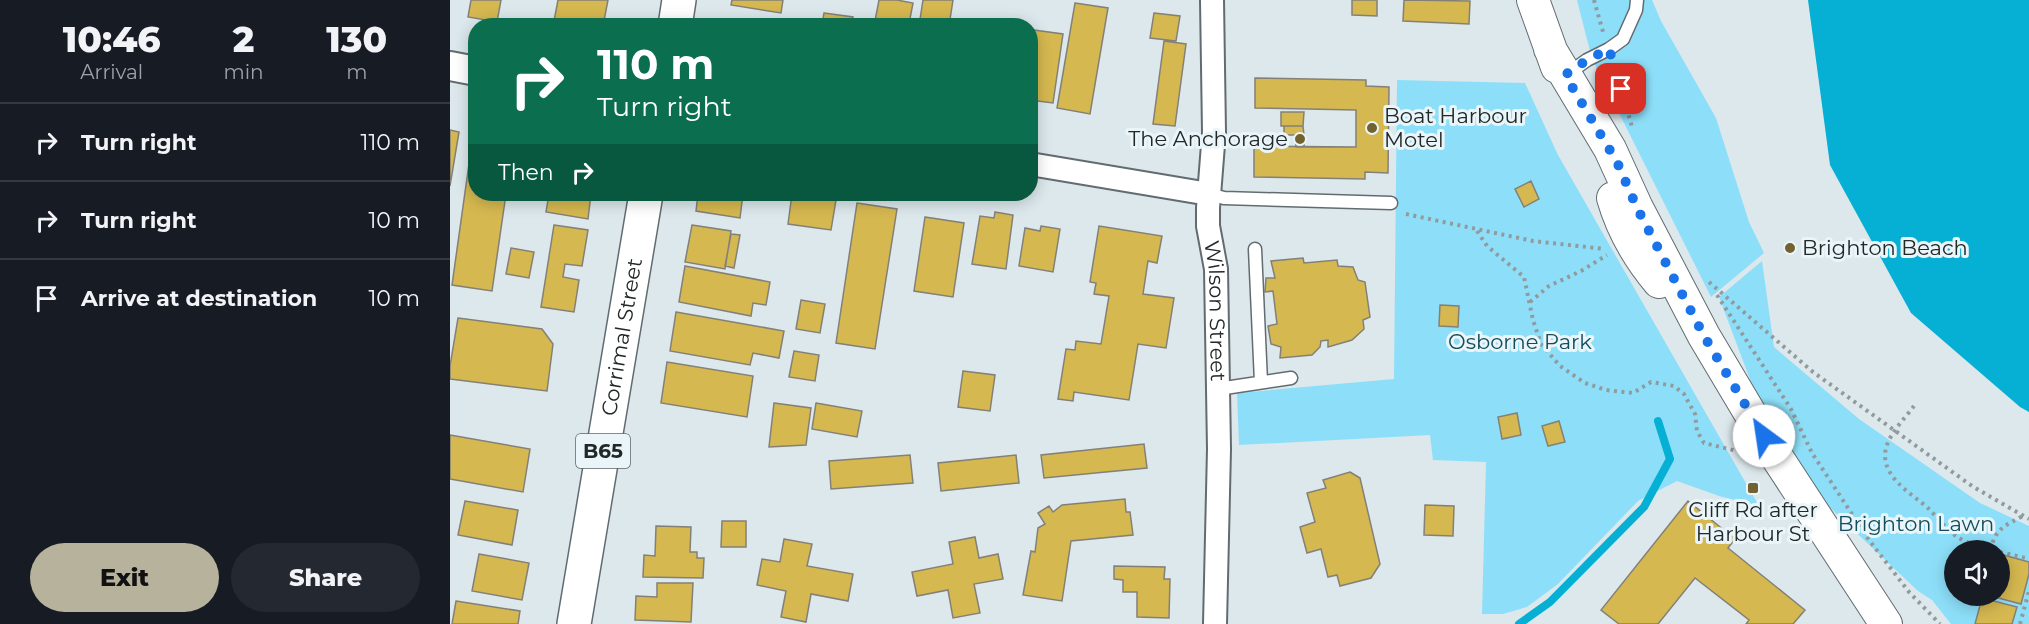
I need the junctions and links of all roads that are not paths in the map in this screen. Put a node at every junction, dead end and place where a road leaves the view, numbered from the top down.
1 (679, 0) edge
2 (1212, 0) edge
3 (1533, 0) edge
4 (1636, 0) edge
5 (676, 18) edge
6 (1550, 49) junction
7 (450, 66) edge
8 (468, 69) edge
9 (1565, 75) junction
10 (1038, 165) edge
11 (1209, 194) junction
12 (645, 201) edge
13 (1393, 208) road end
14 (1255, 249) dead end
15 (1704, 336) junction
16 (1291, 378) dead end
17 (1261, 382) junction
18 (1218, 389) junction
19 (574, 624) edge
20 (1215, 624) edge
21 (1886, 624) edge

1 - 5 main road
2 - 11 street, Wilson Street
3 - 6 main road
4 - 9 lane
6 - 9 main road
6 - 15 main road
7 - 8 street
9 - 15 main road
10 - 11 street
11 - 13 lane
11 - 18 street, Wilson Street
12 - 19 main road, Corrimal Street / B65
14 - 17 lane
15 - 21 main road
16 - 17 lane
17 - 18 lane
18 - 20 street, Wilson Street

